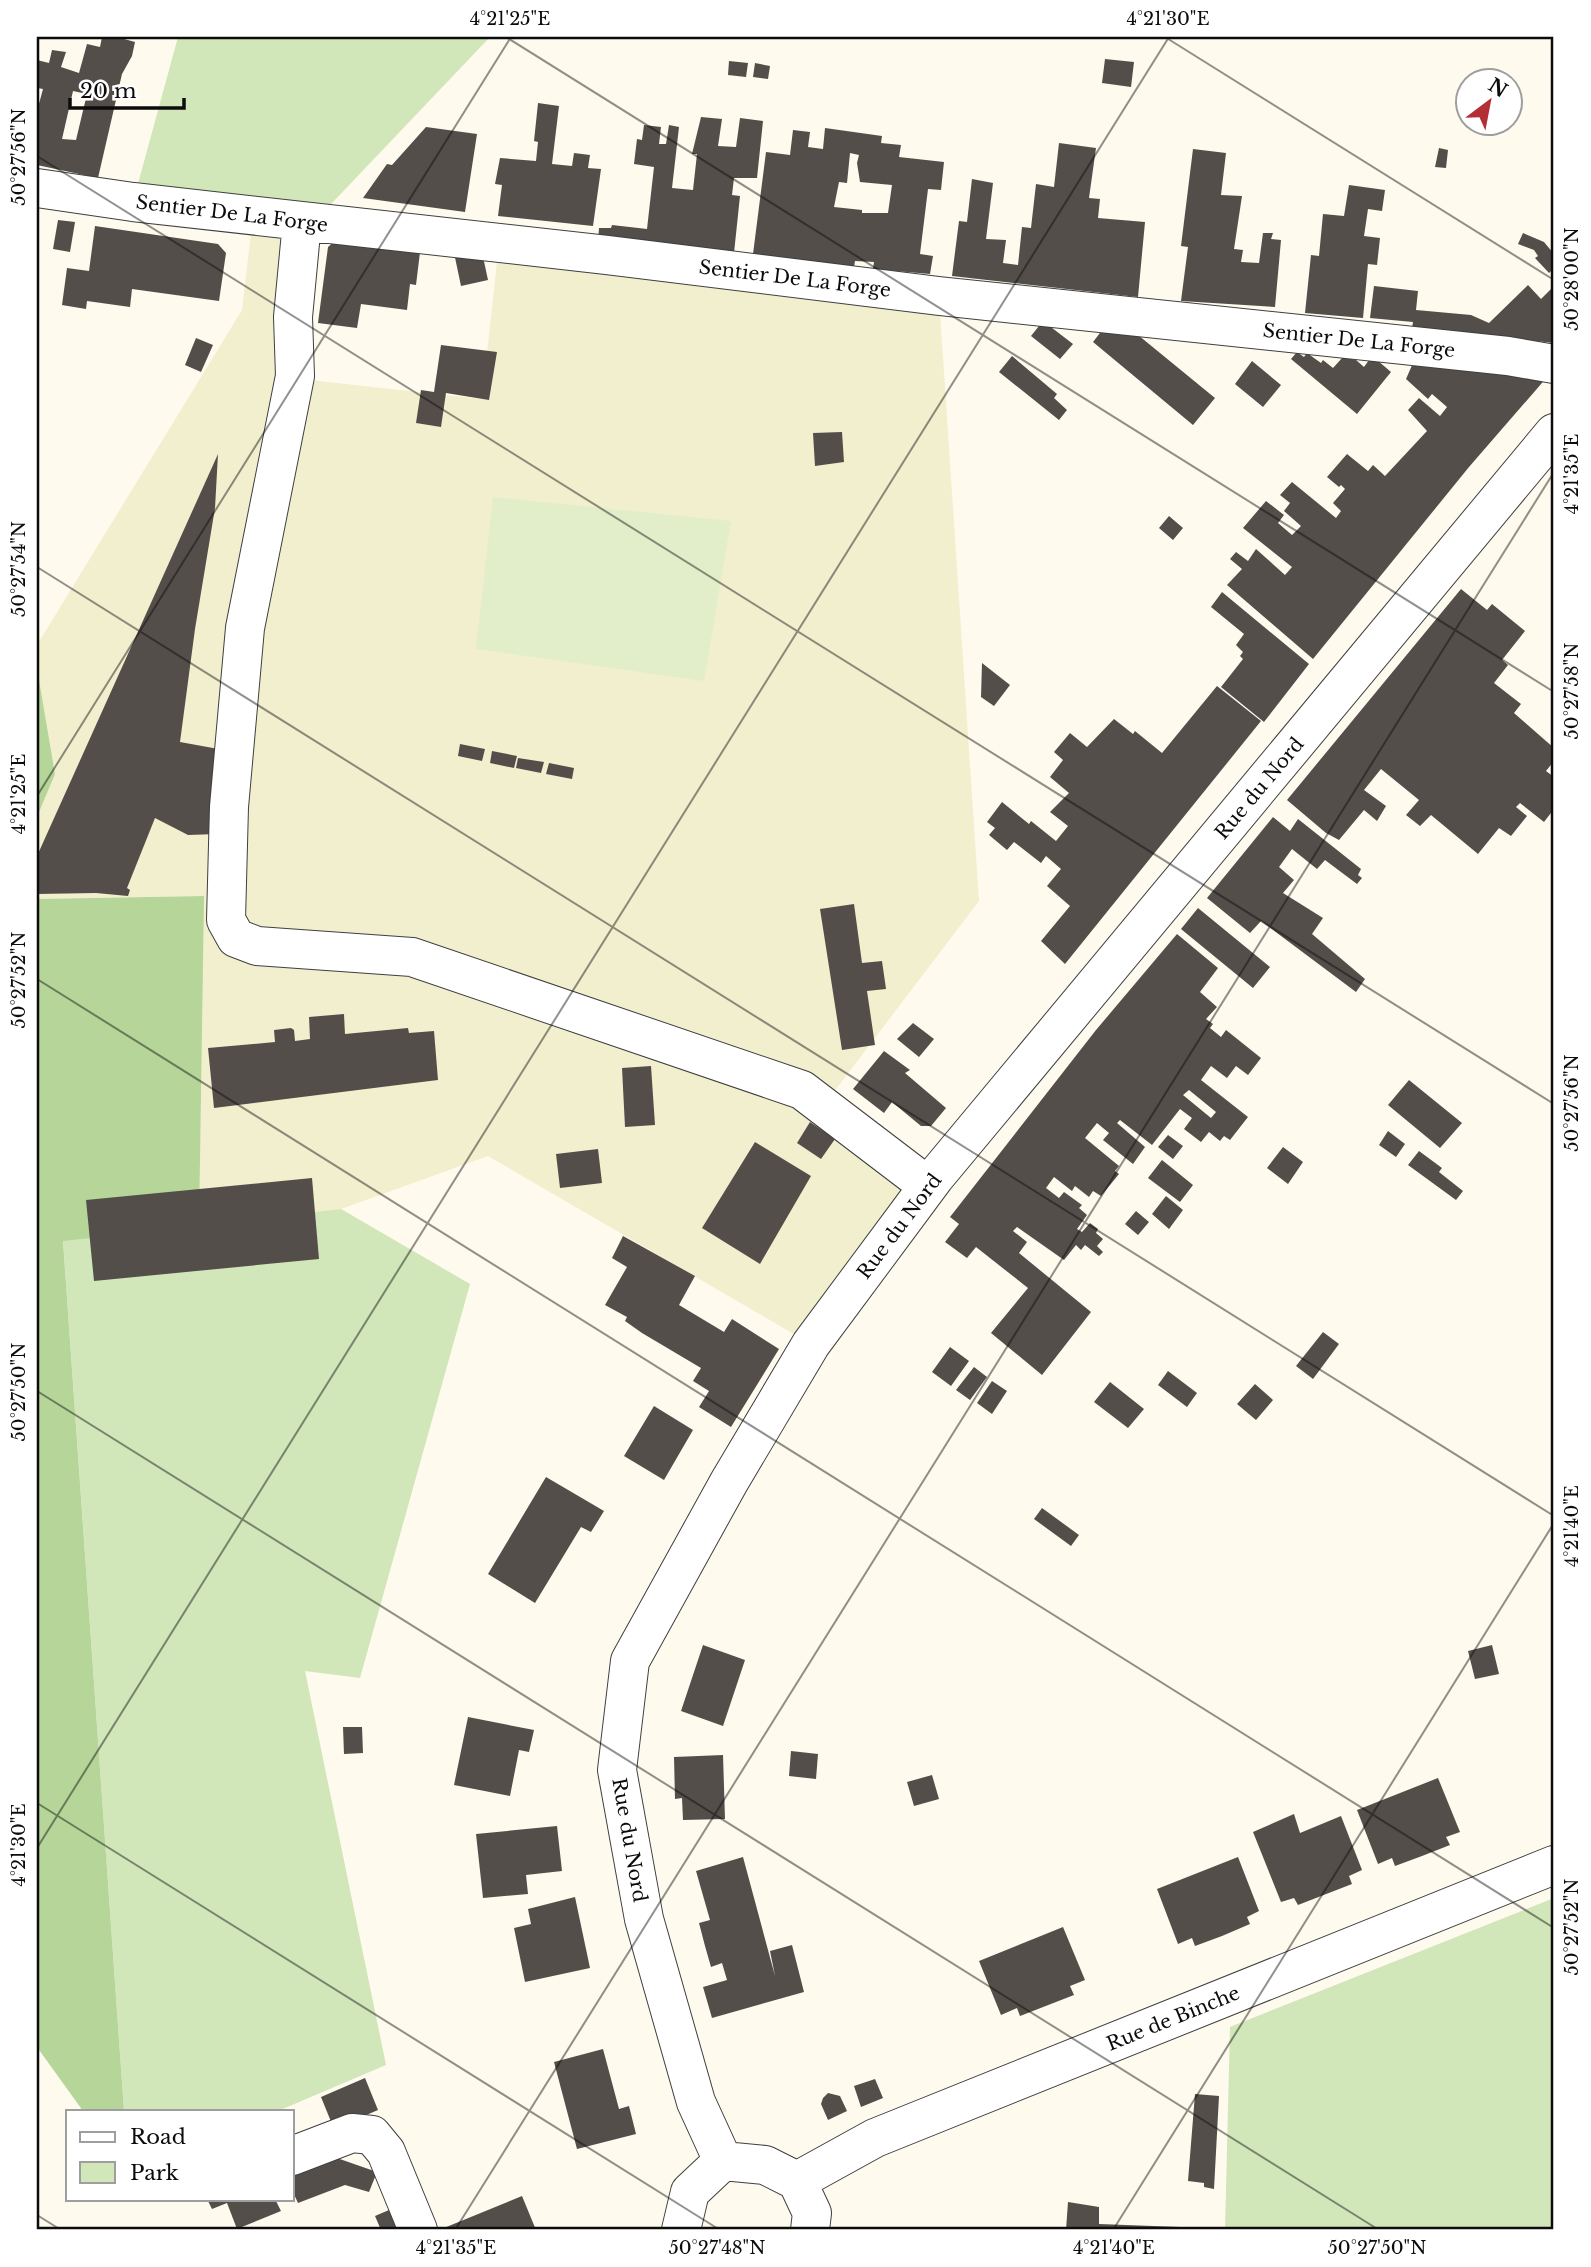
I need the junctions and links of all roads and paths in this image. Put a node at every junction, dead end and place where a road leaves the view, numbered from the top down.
1 (37, 188) edge
2 (302, 222) junction
3 (1554, 364) edge
4 (1554, 433) edge
5 (928, 1186) junction
6 (1554, 1865) edge
7 (294, 2155) edge
8 (723, 2161) junction
9 (797, 2181) junction
10 (418, 2230) edge
11 (681, 2230) edge
12 (810, 2230) edge

1 - 2 street, Sentier De La Forge
2 - 3 street, Sentier De La Forge
2 - 5 street
4 - 5 street, Rue du Nord
5 - 8 street, Rue du Nord
6 - 9 street, Rue de Binche
7 - 10 street
8 - 9 street
8 - 11 street
9 - 12 street

